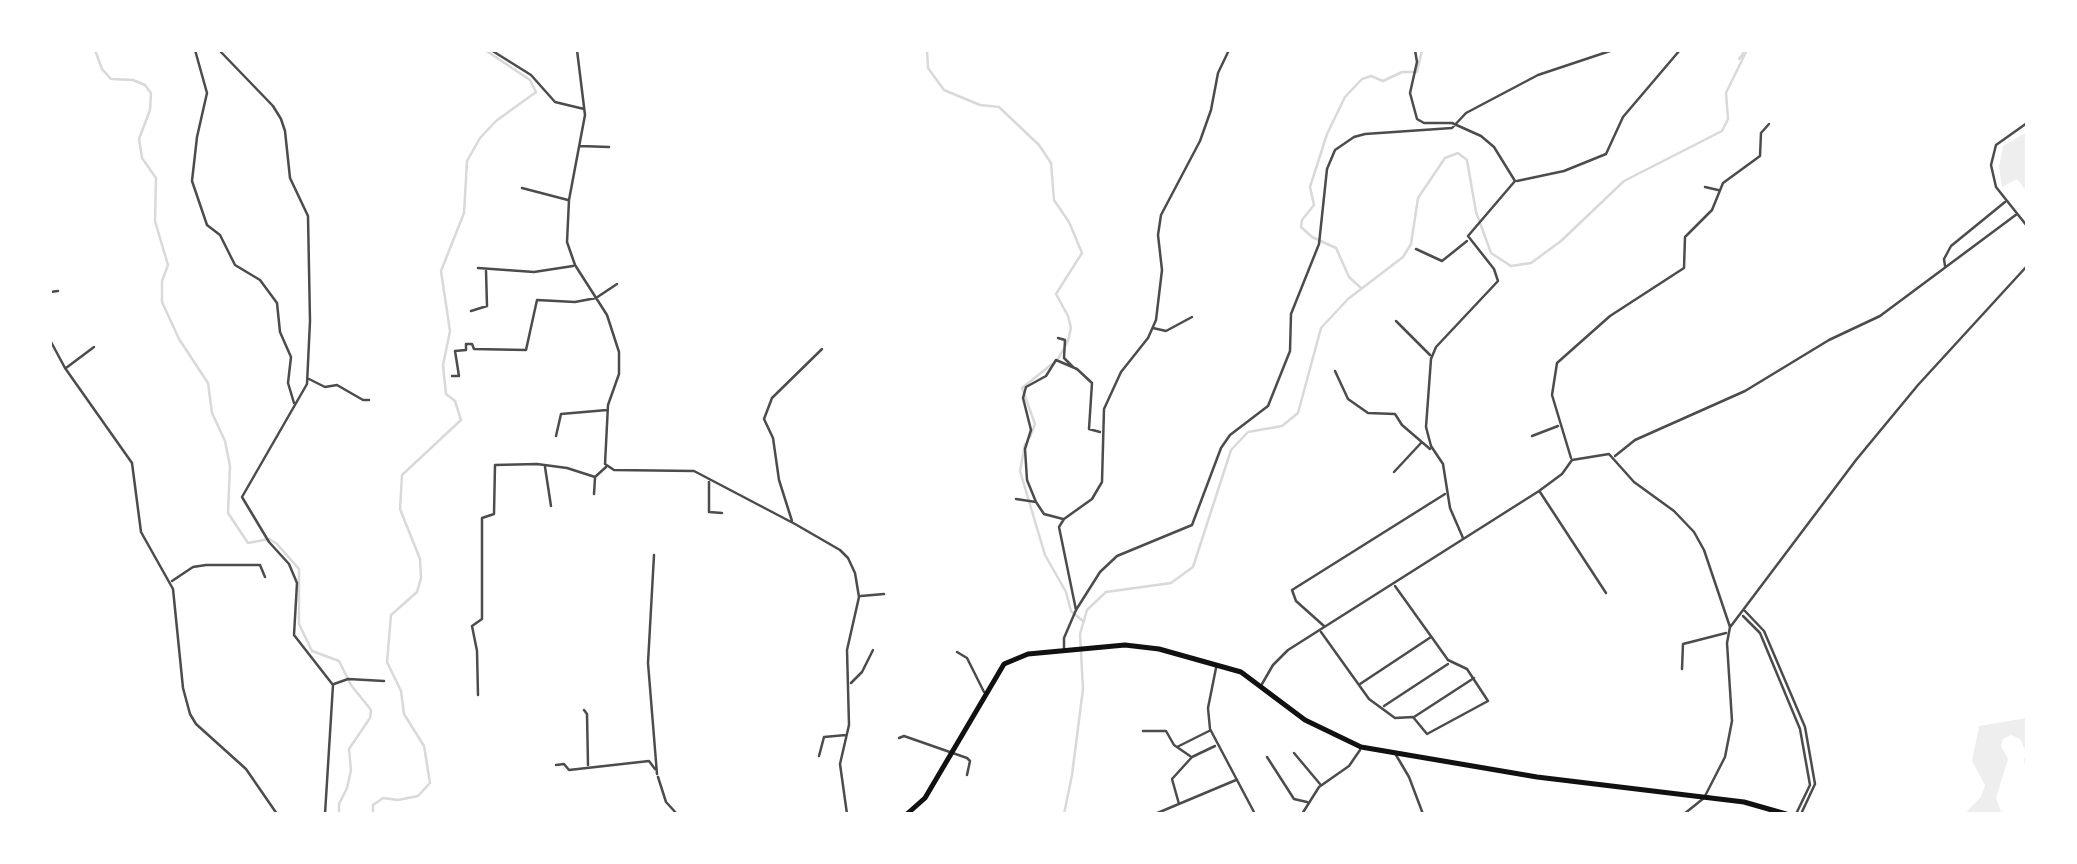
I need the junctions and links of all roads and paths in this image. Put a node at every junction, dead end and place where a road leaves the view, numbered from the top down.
1 (195, 50) edge
2 (219, 50) edge
3 (492, 50) edge
4 (577, 50) edge
5 (1228, 50) edge
6 (1415, 50) edge
7 (1613, 50) edge
8 (1680, 50) edge
9 (586, 110) junction
10 (1769, 124) dead end
11 (2027, 124) edge
12 (1457, 126) junction
13 (580, 146) junction
14 (609, 147) dead end
15 (1515, 181) junction
16 (1705, 187) dead end
17 (522, 188) dead end
18 (1720, 190) junction
19 (570, 200) junction
20 (2006, 201) junction
21 (2017, 214) junction
22 (2027, 226) edge
23 (1468, 240) junction
24 (1416, 249) dead end
25 (574, 265) junction
26 (2027, 266) edge
27 (478, 268) dead end
28 (1946, 268) junction
29 (486, 269) junction
30 (617, 284) dead end
31 (58, 291) dead end
32 (50, 292) edge
33 (596, 298) junction
34 (471, 311) dead end
35 (1192, 316) dead end
36 (1396, 321) dead end
37 (1153, 328) junction
38 (1058, 338) dead end
39 (50, 340) edge
40 (94, 347) dead end
41 (822, 349) dead end
42 (1432, 356) junction
43 (65, 368) junction
44 (1074, 368) junction
45 (1335, 371) dead end
46 (452, 376) dead end
47 (307, 379) junction
48 (369, 400) dead end
49 (294, 404) junction
50 (608, 410) junction
51 (1559, 426) junction
52 (1102, 432) junction
53 (556, 436) dead end
54 (1532, 436) dead end
55 (1422, 442) junction
56 (1435, 454) junction
57 (1614, 457) junction
58 (1572, 460) junction
59 (545, 465) junction
60 (607, 466) junction
61 (1394, 472) dead end
62 (595, 477) junction
63 (709, 479) junction
64 (1539, 491) junction
65 (1448, 492) junction
66 (594, 494) dead end
67 (1016, 499) dead end
68 (1034, 502) junction
69 (551, 506) dead end
70 (722, 514) dead end
71 (1064, 519) junction
72 (792, 522) junction
73 (1463, 539) junction
74 (654, 555) dead end
75 (265, 576) dead end
76 (171, 582) junction
77 (1394, 584) junction
78 (1606, 592) dead end
79 (884, 594) dead end
80 (859, 596) junction
81 (1076, 610) junction
82 (1742, 612) junction
83 (1326, 627) junction
84 (1730, 627) junction
85 (1320, 630) junction
86 (1727, 633) junction
87 (1431, 637) junction
88 (1066, 649) junction
89 (873, 650) dead end
90 (956, 652) dead end
91 (1451, 662) junction
92 (1217, 665) junction
93 (1682, 670) dead end
94 (1474, 678) junction
95 (384, 681) dead end
96 (850, 684) junction
97 (333, 685) junction
98 (1261, 685) junction
99 (1358, 685) junction
100 (984, 693) junction
101 (478, 695) dead end
102 (1382, 706) junction
103 (584, 710) dead end
104 (1413, 718) junction
105 (1211, 730) junction
106 (1142, 731) dead end
107 (847, 735) junction
108 (899, 738) dead end
109 (1216, 746) junction
110 (1361, 747) junction
111 (1176, 748) junction
112 (950, 752) junction
113 (1294, 752) dead end
114 (1395, 754) junction
115 (819, 756) dead end
116 (1192, 756) junction
117 (1267, 757) dead end
118 (556, 765) dead end
119 (588, 767) junction
120 (658, 774) junction
121 (966, 776) dead end
122 (1237, 780) junction
123 (1320, 786) junction
124 (1704, 798) junction
125 (1308, 803) junction
126 (1180, 805) junction
127 (277, 814) edge
128 (324, 814) edge
129 (677, 814) edge
130 (847, 814) edge
131 (907, 814) edge
132 (1155, 814) edge
133 (1256, 814) edge
134 (1302, 814) edge
135 (1423, 814) edge
136 (1684, 814) edge
137 (1786, 814) edge
138 (1798, 814) edge

1 - 49 street
2 - 47 street
3 - 9 street
4 - 9 street
5 - 37 street
6 - 12 street
7 - 12 street
8 - 15 street
9 - 13 street
10 - 18 street
11 - 20 street
12 - 15 street
12 - 81 street
13 - 14 street
13 - 19 street
15 - 23 street
16 - 18 street
17 - 19 street
18 - 51 street
19 - 25 street
20 - 21 street
20 - 28 street
21 - 22 street
21 - 28 street
23 - 24 street
23 - 42 street
25 - 29 street
25 - 33 street
26 - 82 street
27 - 29 street
28 - 57 street
29 - 34 street
30 - 33 street
31 - 32 street
33 - 46 street
33 - 50 street
35 - 37 street
36 - 42 street
37 - 52 street
38 - 44 street
39 - 43 street
40 - 43 street
41 - 72 street
42 - 56 street
43 - 76 street
44 - 52 street
44 - 68 street
45 - 55 street
47 - 48 street
47 - 49 street
49 - 97 street
50 - 53 street
50 - 60 street
51 - 54 street
51 - 58 street
52 - 71 street
55 - 56 street
55 - 61 street
56 - 65 street
57 - 58 street
57 - 84 street
58 - 64 street
59 - 62 street
59 - 69 street
59 - 101 street
60 - 62 street
60 - 63 street
62 - 66 street
63 - 70 street
63 - 72 street
64 - 73 street
64 - 78 street
65 - 73 street
65 - 83 street
67 - 68 street
68 - 71 street
71 - 81 street
72 - 80 street
73 - 77 street
74 - 120 street
75 - 76 street
76 - 127 street
77 - 83 street
77 - 87 street
79 - 80 street
80 - 96 street
81 - 88 street
82 - 84 street
82 - 138 street
83 - 85 street
84 - 86 street
85 - 98 street
85 - 99 street
86 - 93 street
86 - 124 street
87 - 91 street
87 - 99 street
88 - 92 highway
88 - 100 highway
89 - 96 street
90 - 100 street
91 - 94 street
91 - 102 street
92 - 98 highway
92 - 105 street
94 - 104 street
94 - 104 street
95 - 97 street
96 - 107 street
97 - 128 street
98 - 110 highway
99 - 102 street
100 - 112 highway
102 - 104 street
103 - 119 street
105 - 109 street
105 - 111 street
106 - 111 street
107 - 115 street
107 - 130 street
108 - 112 street
109 - 116 street
109 - 122 street
110 - 114 highway
110 - 123 street
111 - 116 street
112 - 121 street
112 - 131 highway
113 - 123 street
114 - 124 highway
114 - 135 street
116 - 126 street
117 - 125 street
118 - 119 street
119 - 120 street
120 - 129 street
122 - 126 street
122 - 133 street
123 - 125 street
124 - 136 street
124 - 137 highway
125 - 134 street
126 - 132 street

